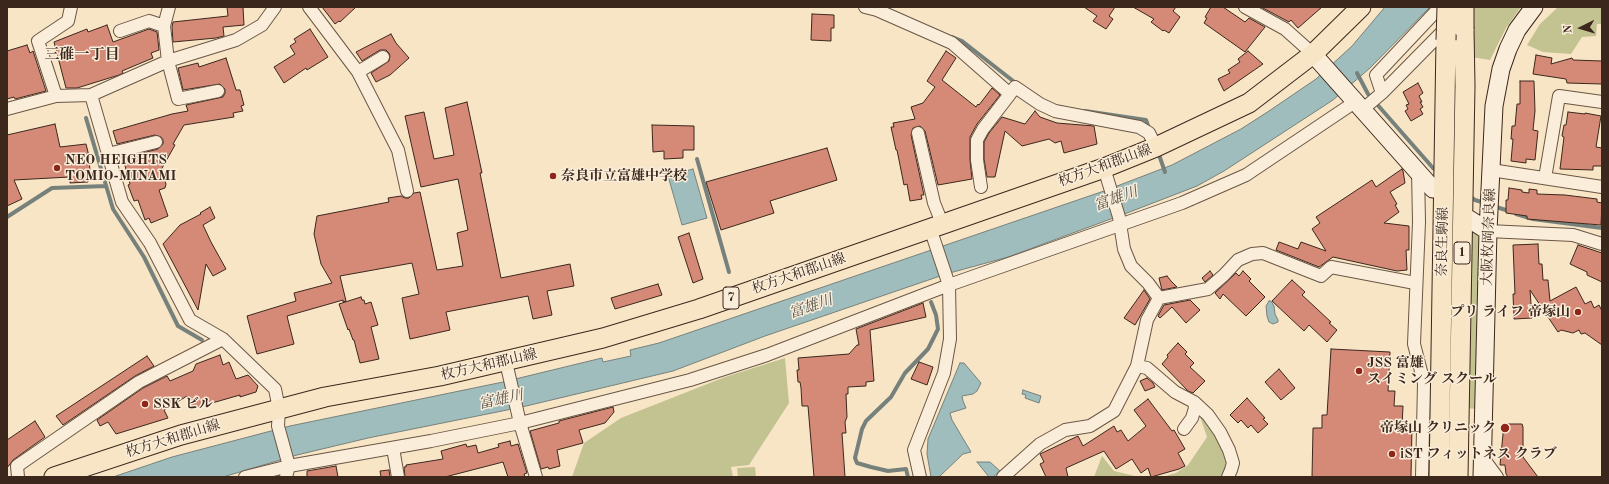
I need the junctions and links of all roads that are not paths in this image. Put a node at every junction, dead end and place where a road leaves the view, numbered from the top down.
1 (71, 7) edge
2 (169, 7) edge
3 (275, 7) edge
4 (309, 7) edge
5 (865, 7) edge
6 (1245, 7) edge
7 (1361, 7) edge
8 (1440, 7) edge
9 (1447, 7) edge
10 (1466, 7) edge
11 (1534, 7) edge
12 (164, 26) junction
13 (120, 31) dead end
14 (1313, 54) junction
15 (383, 57) dead end
16 (168, 61) junction
17 (358, 72) junction
18 (218, 90) dead end
19 (1382, 93) junction
20 (1010, 94) junction
21 (91, 95) junction
22 (56, 96) junction
23 (1354, 101) junction
24 (1602, 102) edge
25 (7, 109) edge
26 (918, 134) dead end
27 (156, 142) dead end
28 (1156, 147) junction
29 (108, 154) junction
30 (1104, 168) junction
31 (1491, 170) junction
32 (1418, 172) junction
33 (1545, 178) junction
34 (981, 187) dead end
35 (1602, 187) edge
36 (1433, 189) dead end
37 (407, 191) dead end
38 (1469, 219) dead end
39 (1120, 221) junction
40 (1488, 231) junction
41 (936, 232) junction
42 (1602, 244) edge
43 (947, 280) junction
44 (1415, 283) junction
45 (1160, 298) junction
46 (223, 339) junction
47 (1137, 366) junction
48 (507, 368) junction
49 (1194, 402) junction
50 (278, 418) junction
51 (520, 423) junction
52 (1184, 429) dead end
53 (393, 448) junction
54 (1483, 458) junction
55 (288, 471) edge
56 (18, 477) edge
57 (54, 477) edge
58 (245, 477) edge
59 (398, 477) edge
60 (536, 477) edge
61 (920, 477) edge
62 (1003, 477) edge
63 (1228, 477) edge
64 (1422, 477) edge
65 (1439, 477) edge
66 (1458, 477) edge
67 (1482, 477) edge
68 (1497, 477) edge

1 - 22 street
2 - 12 street
3 - 16 street
4 - 17 street
5 - 20 street
6 - 14 street
7 - 14 main road, 枚方大和郡山線 / 7
8 - 19 street
9 - 65 main road, 奈良生駒線 / 1, bridge
10 - 19 street
10 - 66 main road, 奈良生駒線 / 1, bridge
11 - 31 main road, 大阪枚岡奈良線
12 - 13 street
12 - 16 street
14 - 23 main road
14 - 28 main road, 枚方大和郡山線 / 7
15 - 17 street
16 - 18 street
16 - 21 street
17 - 37 street
19 - 23 street
20 - 28 street
20 - 34 street
21 - 22 street
21 - 29 street
22 - 25 street
23 - 32 main road
23 - 39 street
24 - 33 street
26 - 41 street
27 - 29 street
28 - 30 main road, 枚方大和郡山線 / 7
29 - 46 street
30 - 39 street
30 - 41 main road, 枚方大和郡山線 / 7
31 - 33 street
31 - 40 main road, 大阪枚岡奈良線
32 - 36 main road
32 - 44 street
33 - 35 street
38 - 40 main road
39 - 43 street
39 - 45 street
40 - 42 street
40 - 54 main road, 大阪枚岡奈良線
41 - 43 street
41 - 48 main road, 枚方大和郡山線 / 7
43 - 51 street
43 - 61 street
44 - 45 street
44 - 64 street
45 - 47 street
46 - 50 street
46 - 56 street
47 - 49 street
47 - 62 street
48 - 50 main road, 枚方大和郡山線 / 7
48 - 51 street
49 - 52 street
49 - 63 street
50 - 55 street
50 - 57 main road, 枚方大和郡山線 / 7
51 - 53 street
51 - 60 street
53 - 55 street
53 - 59 street
54 - 67 main road, 大阪枚岡奈良線
54 - 68 street
55 - 58 street

